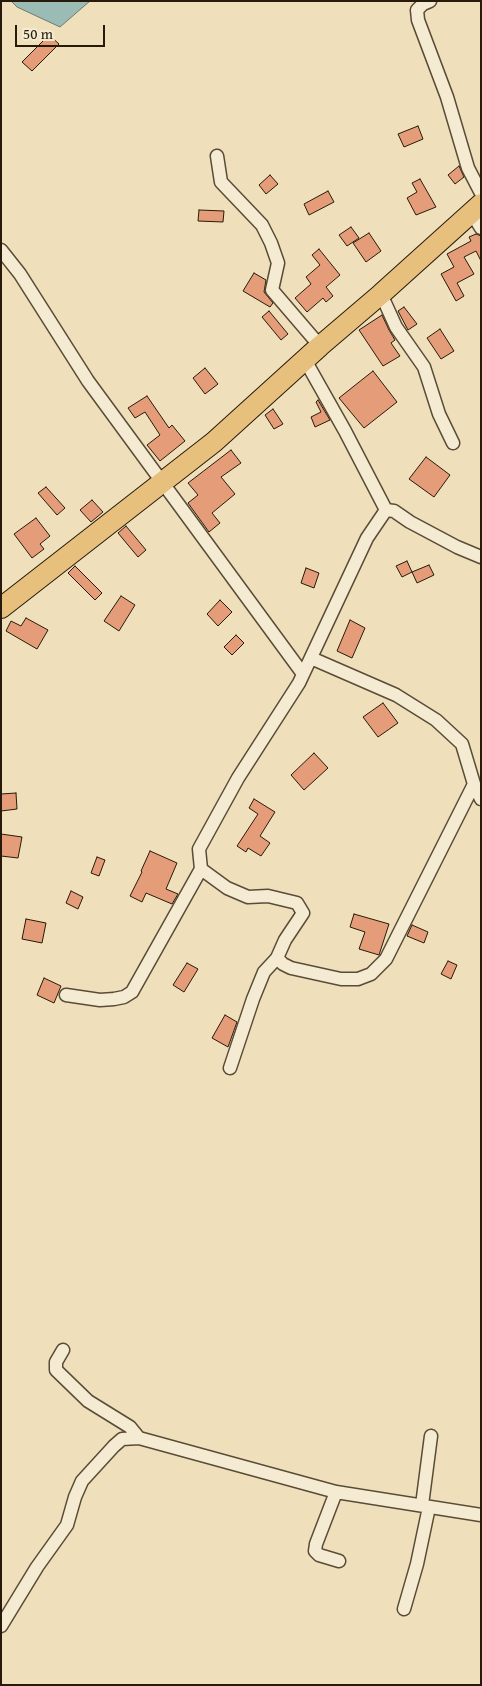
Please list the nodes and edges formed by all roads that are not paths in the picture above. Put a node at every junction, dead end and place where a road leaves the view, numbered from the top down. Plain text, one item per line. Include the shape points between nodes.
1 (430, 1) edge
2 (216, 156) dead end
3 (481, 193) edge
4 (477, 215) edge
5 (1, 250) edge
6 (381, 294) junction
7 (320, 346) junction
8 (305, 360) junction
9 (453, 443) dead end
10 (162, 483) junction
11 (386, 510) junction
12 (481, 557) edge
13 (1, 608) edge
14 (311, 658) junction
15 (303, 674) junction
16 (474, 784) junction
17 (481, 799) edge
18 (201, 869) junction
19 (277, 958) junction
20 (66, 995) dead end
21 (230, 1068) dead end
22 (63, 1350) dead end
23 (431, 1436) dead end
24 (139, 1438) junction
25 (336, 1492) junction
26 (425, 1506) junction
27 (481, 1515) edge
28 (339, 1560) dead end
29 (404, 1609) dead end
30 (1, 1626) edge

1 - 3 street via 417,10 418,20 447,97 468,168
2 - 7 street via 221,182 262,225 271,243 278,263 272,290
4 - 6 main road
5 - 10 street via 20,274 88,381
6 - 7 main road
6 - 9 street via 396,326 424,367 439,414
7 - 8 main road
8 - 10 main road via 214,442
8 - 11 street
10 - 13 main road
10 - 15 street
11 - 12 street via 394,511 441,539
11 - 14 street via 367,538
14 - 15 street
14 - 16 street via 396,695 436,720 462,744
15 - 18 street via 238,778 199,849
16 - 17 street
16 - 19 street via 386,959 371,974 358,979 341,979 291,968
18 - 19 street via 227,888 248,897 268,896 297,903 303,913
18 - 20 street via 132,992 114,1000
19 - 21 street via 264,972
22 - 24 street via 56,1362 56,1370 88,1401 130,1427
23 - 26 street
24 - 25 street
24 - 30 street via 122,1439 82,1481 67,1525
25 - 26 street
25 - 28 street via 316,1551
26 - 27 street
26 - 29 street via 417,1564

